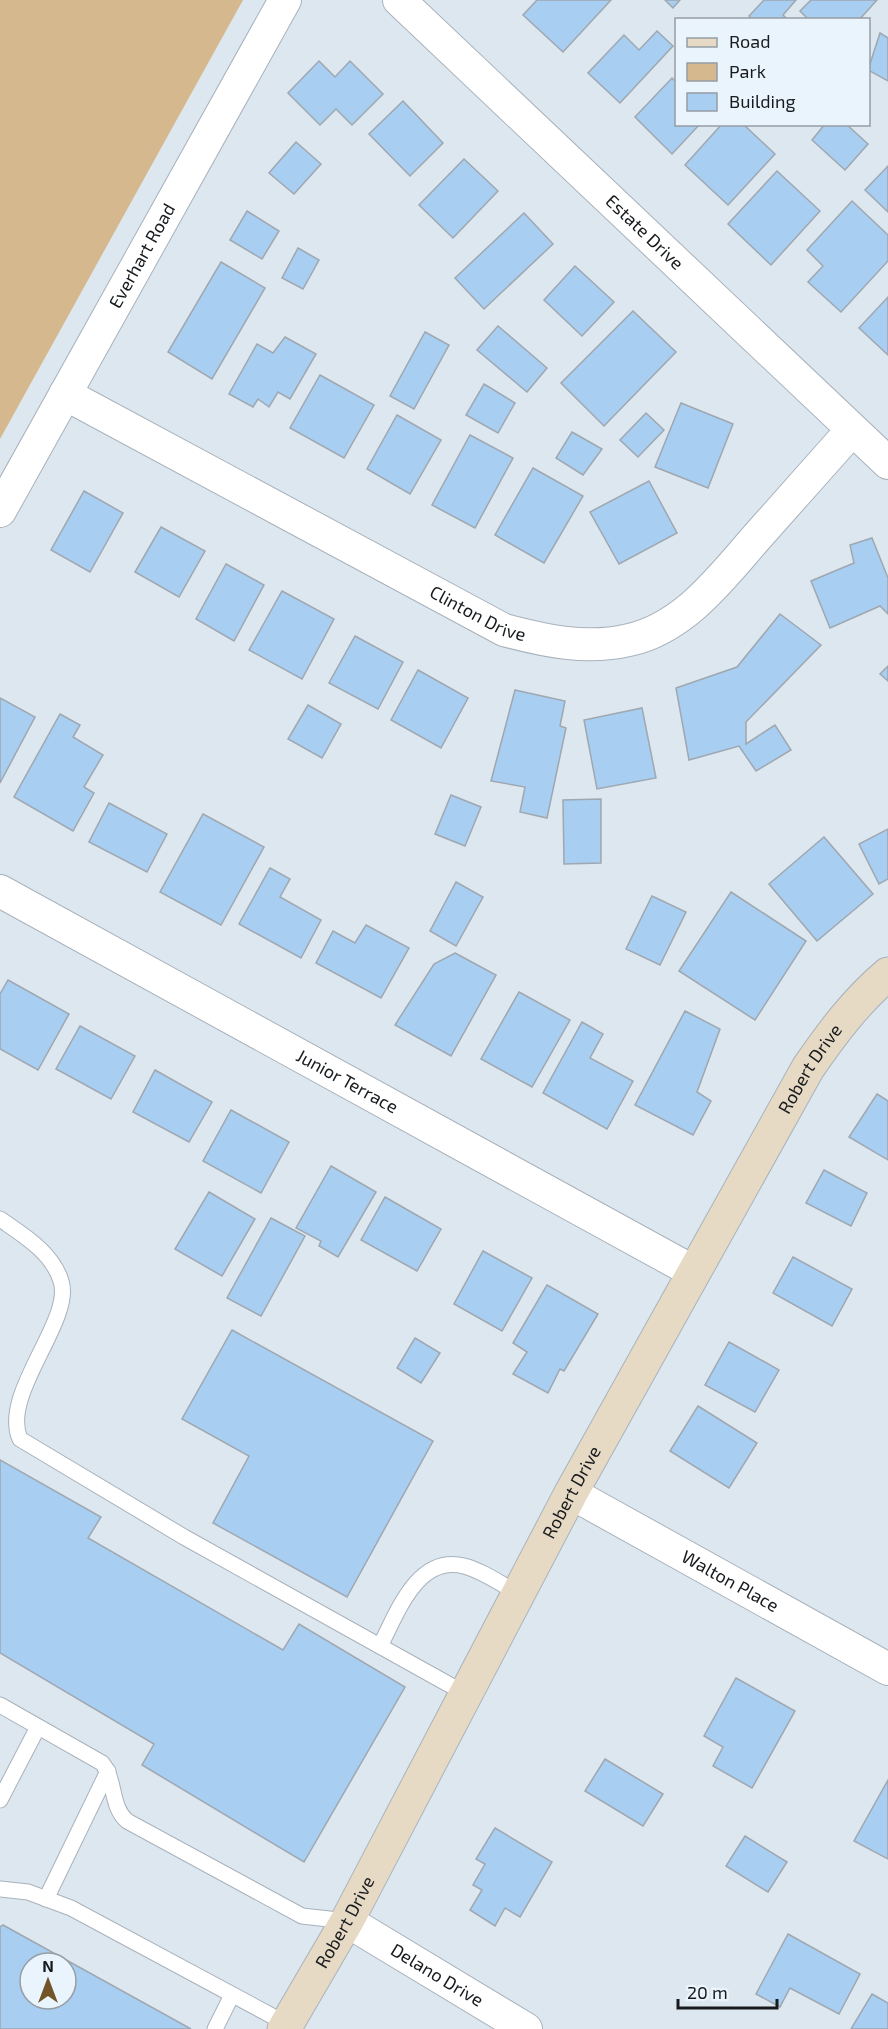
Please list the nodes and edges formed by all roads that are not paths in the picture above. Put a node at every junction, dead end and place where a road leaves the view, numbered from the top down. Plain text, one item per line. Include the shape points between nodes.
1 (285, 0) edge
2 (399, 0) edge
3 (64, 394) junction
4 (852, 430) junction
5 (888, 463) edge
6 (0, 511) edge
7 (0, 891) edge
8 (888, 974) edge
9 (0, 1219) edge
10 (694, 1272) junction
11 (571, 1493) junction
12 (519, 1594) junction
13 (380, 1646) junction
14 (888, 1669) edge
15 (466, 1694) junction
16 (0, 1705) edge
17 (38, 1727) junction
18 (108, 1771) junction
19 (0, 1800) edge
20 (0, 1889) edge
21 (46, 1899) junction
22 (348, 1921) junction
23 (232, 1995) junction
24 (286, 2027) edge
25 (215, 2029) edge
26 (526, 2029) edge

1 - 3 street, Everhart Road
2 - 4 street, Estate Drive
3 - 4 street, Clinton Drive via 504,630 547,641 593,645 631,640 669,624 700,600
3 - 6 street, Everhart Road
4 - 5 street, Estate Drive
7 - 10 street, Junior Terrace
8 - 10 street, Robert Drive via 841,1022 808,1068
9 - 13 lane via 30,1239 50,1260 62,1282 59,1305 14,1398 11,1423 20,1439 184,1537
10 - 11 street, Robert Drive
11 - 12 street, Robert Drive
11 - 14 street, Walton Place
12 - 13 lane via 464,1566 448,1564 426,1572 414,1583
12 - 15 street, Robert Drive
13 - 15 lane
15 - 22 street, Robert Drive
16 - 17 lane
17 - 18 lane via 102,1763
17 - 19 lane
18 - 21 lane
18 - 22 lane via 119,1815 127,1821 302,1916
20 - 21 lane via 28,1892
21 - 23 lane via 71,1908
22 - 24 street, Robert Drive
22 - 26 street, Delano Drive
23 - 24 lane
23 - 25 lane

